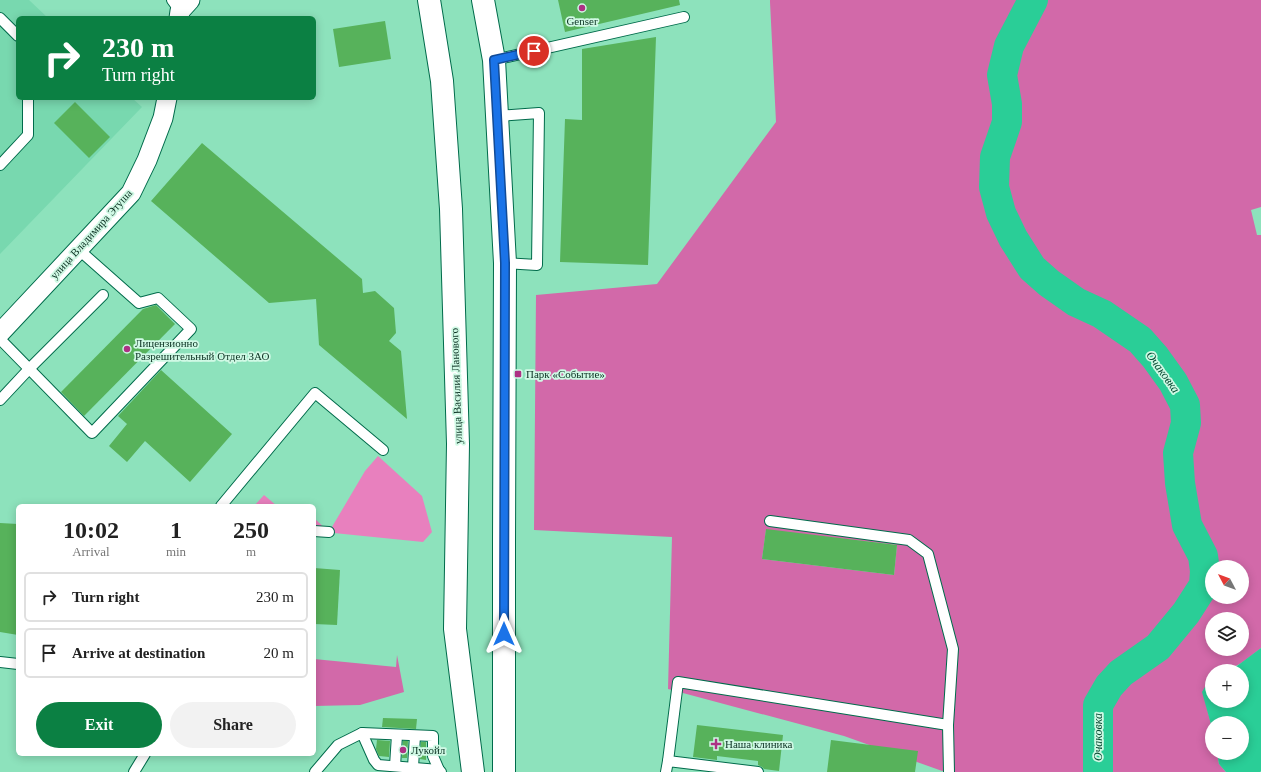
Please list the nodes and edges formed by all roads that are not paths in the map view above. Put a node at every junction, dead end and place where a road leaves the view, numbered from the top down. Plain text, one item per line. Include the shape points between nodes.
1 (428, 0) edge
2 (483, 0) edge
3 (684, 17) dead end
4 (0, 18) edge
5 (16, 34) edge
6 (494, 60) junction
7 (28, 100) edge
8 (166, 100) edge
9 (498, 116) junction
10 (0, 165) edge
11 (78, 249) junction
12 (505, 263) junction
13 (103, 295) dead end
14 (0, 333) edge
15 (0, 339) edge
16 (29, 369) junction
17 (0, 400) edge
18 (383, 450) dead end
19 (223, 504) edge
20 (770, 521) dead end
21 (316, 531) edge
22 (329, 532) dead end
23 (0, 662) edge
24 (16, 664) edge
25 (948, 726) junction
26 (362, 733) junction
27 (397, 735) junction
28 (415, 736) junction
29 (144, 756) edge
30 (668, 761) junction
31 (395, 766) junction
32 (413, 767) junction
33 (440, 771) edge
34 (134, 772) edge
35 (315, 772) edge
36 (473, 772) edge
37 (504, 772) edge
38 (666, 772) edge
39 (758, 772) edge
40 (949, 772) edge

1 - 36 street, улица Василия Ланового via 442,81 451,209 458,444 456,629
2 - 6 street
3 - 6 lane
4 - 5 lane
6 - 9 street
7 - 10 lane via 28,135
8 - 11 street, улица Владимира Этуша via 147,160 131,193
9 - 12 street
9 - 12 lane via 539,113 537,265
11 - 14 street, улица Владимира Этуша
11 - 16 lane via 139,303 158,298 191,329 92,433
12 - 37 street
13 - 16 lane
15 - 16 lane
16 - 17 lane
18 - 19 lane via 315,393
20 - 25 lane via 909,540 928,554 953,649
21 - 22 lane
23 - 24 lane
25 - 30 lane via 678,682
25 - 40 lane
26 - 27 lane
26 - 31 lane via 378,765
26 - 35 lane via 338,745
27 - 28 lane
27 - 31 lane
28 - 32 lane
28 - 33 lane via 433,736 433,756
29 - 34 lane
30 - 38 lane
30 - 39 lane
31 - 32 lane
32 - 33 lane

